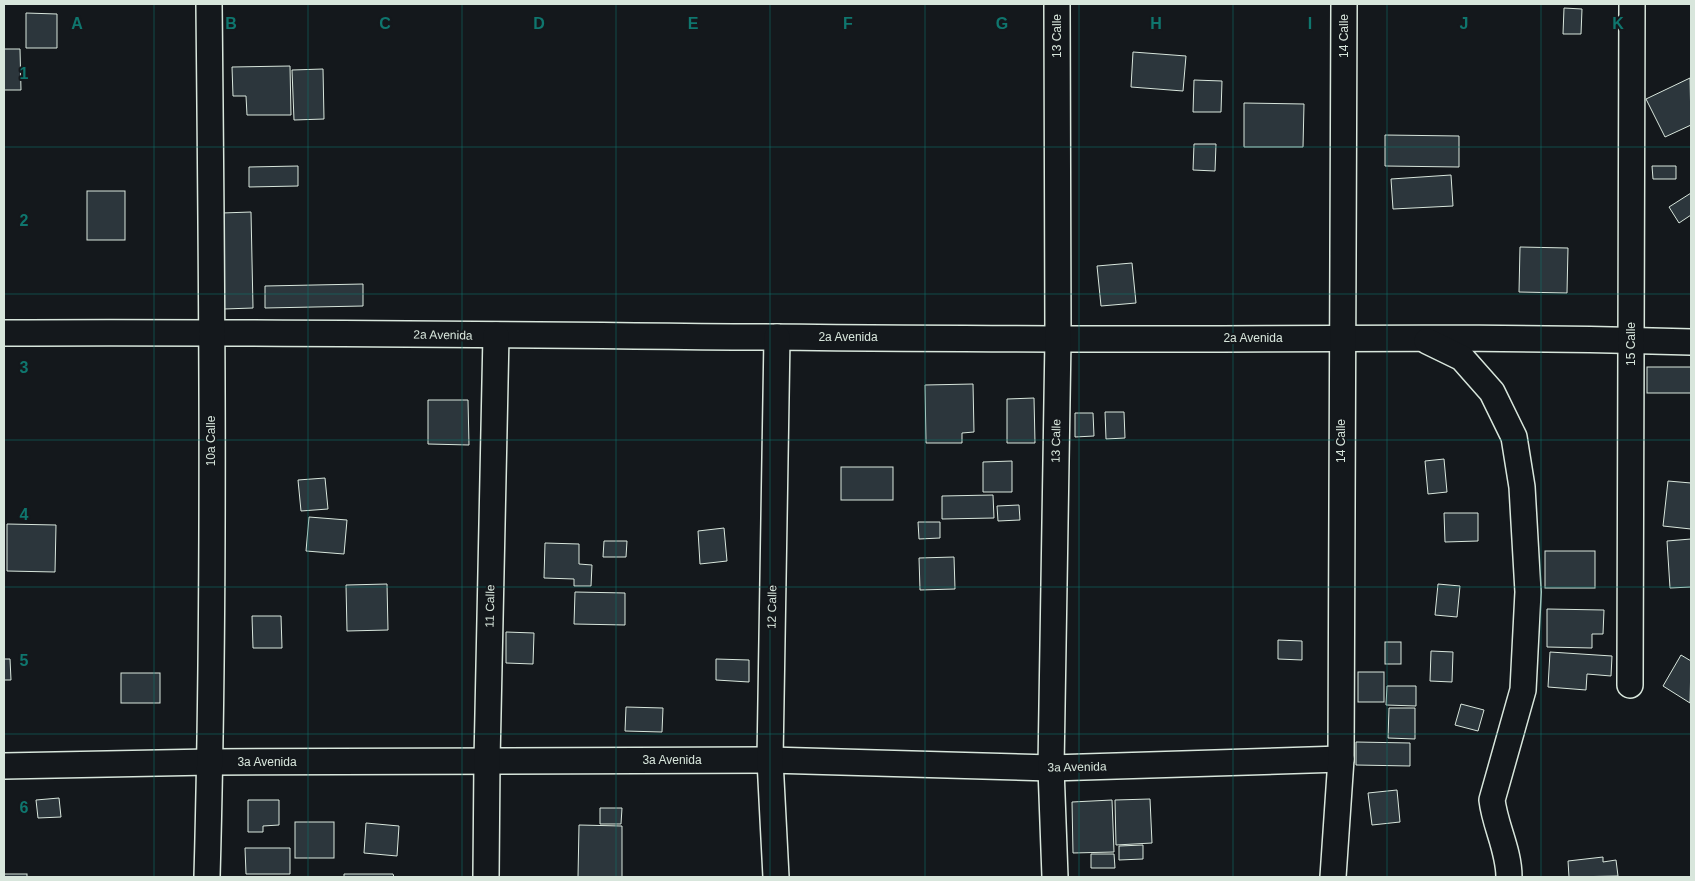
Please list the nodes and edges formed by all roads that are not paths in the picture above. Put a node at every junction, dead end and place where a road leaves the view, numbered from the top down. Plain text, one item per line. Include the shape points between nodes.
1 (209, 4) edge
2 (1057, 4) edge
3 (1344, 4) edge
4 (1632, 4) edge
5 (212, 332) junction
6 (4, 333) edge
7 (496, 335) junction
8 (777, 337) junction
9 (1341, 338) junction
10 (1422, 338) junction
11 (1058, 339) junction
12 (1631, 340) junction
13 (1691, 342) edge
14 (1630, 685) dead end
15 (1340, 759) junction
16 (770, 760) junction
17 (487, 761) junction
18 (210, 762) junction
19 (4, 766) edge
20 (1051, 768) junction
21 (207, 877) edge
22 (486, 877) edge
23 (776, 877) edge
24 (1055, 877) edge
25 (1333, 877) edge
26 (1509, 877) edge

1 - 5 street, 10a Calle
2 - 11 street, 13 Calle
3 - 9 street, 14 Calle
4 - 12 street, 15 Calle
5 - 6 street, 2a Avenida
5 - 7 street, 2a Avenida
5 - 18 street, 10a Calle
7 - 8 street, 2a Avenida
7 - 17 street, 11 Calle
8 - 11 street, 2a Avenida
8 - 16 street, 12 Calle
9 - 10 street, 2a Avenida
9 - 11 street, 2a Avenida
9 - 15 street, 14 Calle
10 - 12 street, 2a Avenida
10 - 26 street via 1462,358 1486,385 1516,446 1522,487 1528,592 1523,690 1492,800 1494,818 1506,851
11 - 20 street, 13 Calle
12 - 13 street, 2a Avenida
12 - 14 street, 15 Calle
15 - 20 street, 3a Avenida
15 - 25 street, 14 Calle
16 - 17 street, 3a Avenida
16 - 20 street, 3a Avenida
16 - 23 street, 12 Calle
17 - 18 street, 3a Avenida
17 - 22 street, 11 Calle
18 - 19 street, 3a Avenida
18 - 21 street, 10a Calle
20 - 24 street, 13 Calle

